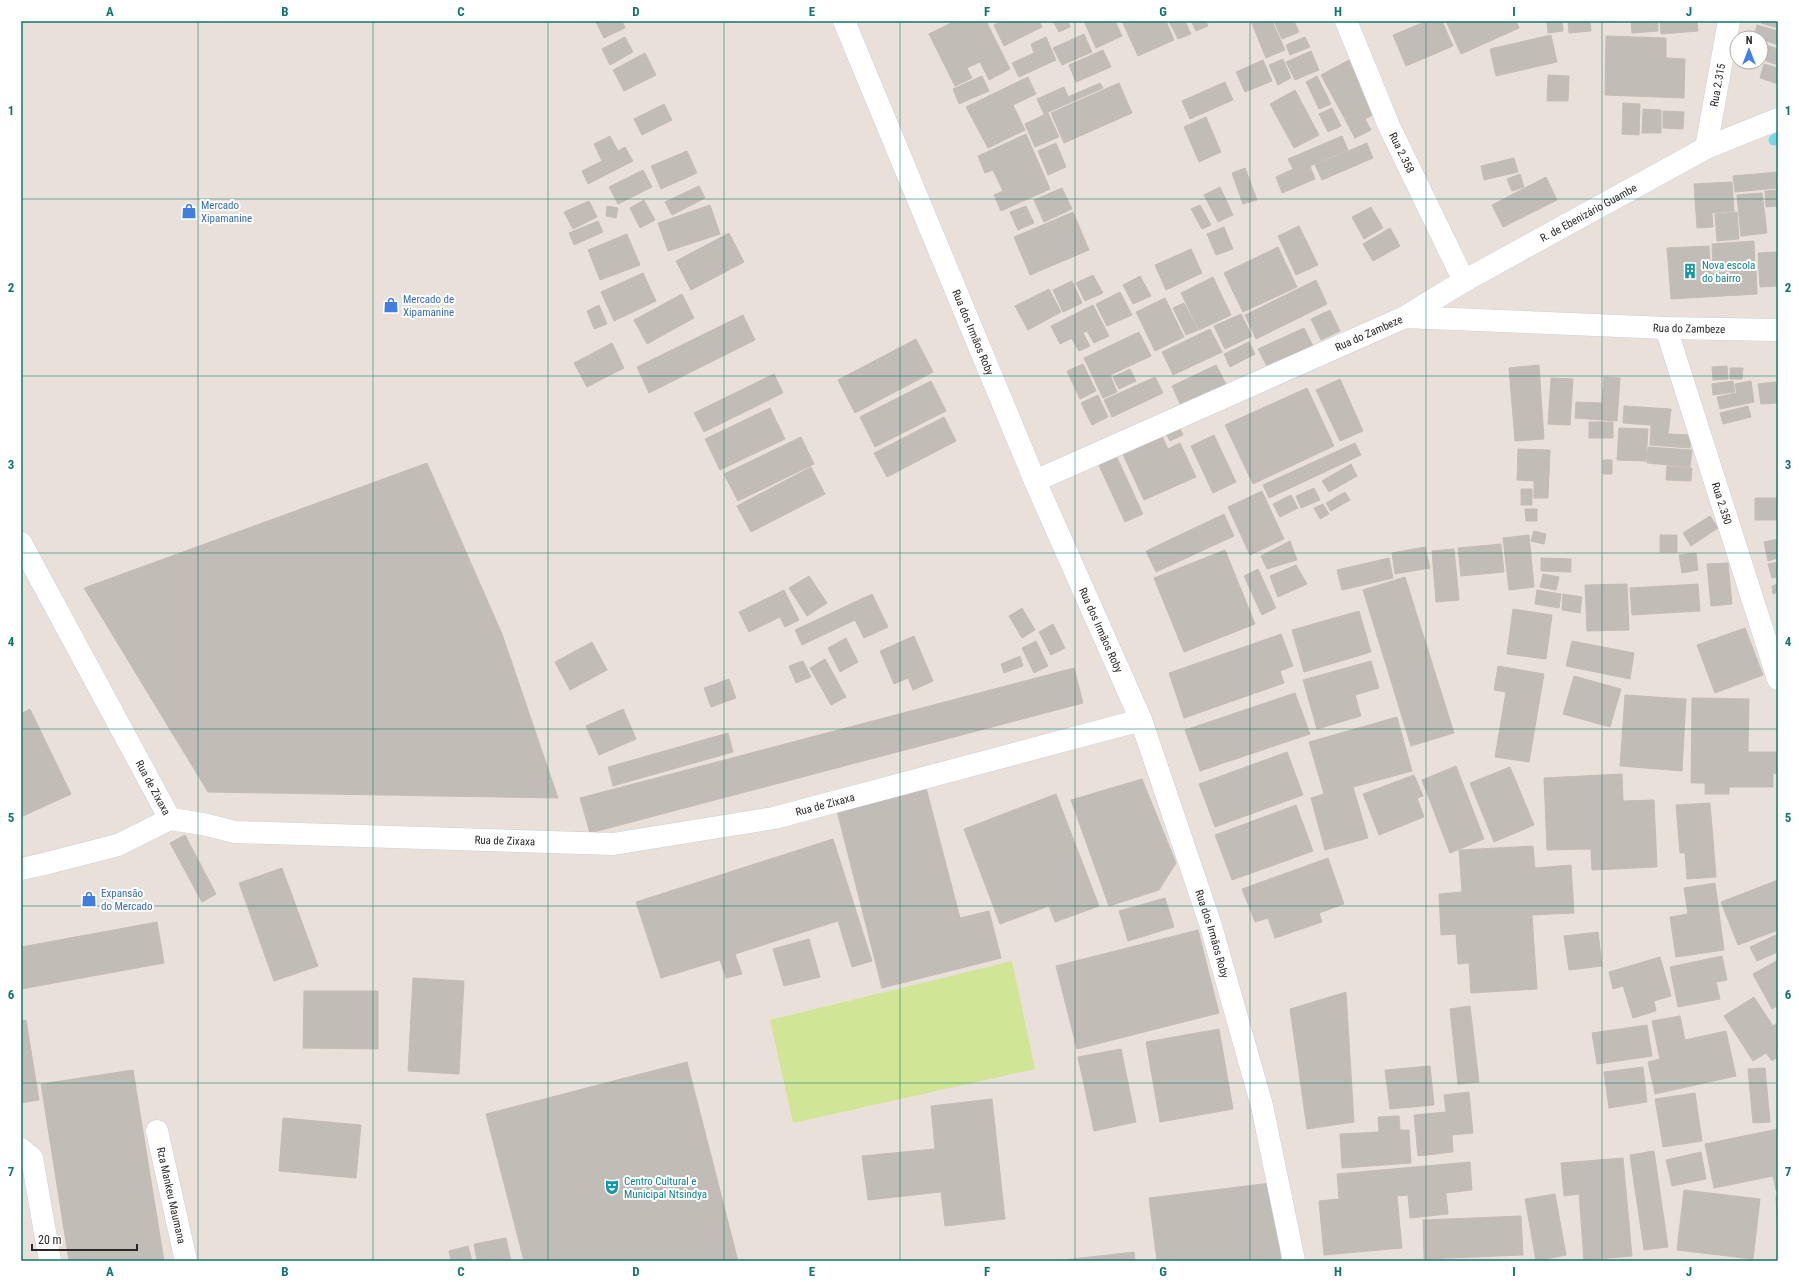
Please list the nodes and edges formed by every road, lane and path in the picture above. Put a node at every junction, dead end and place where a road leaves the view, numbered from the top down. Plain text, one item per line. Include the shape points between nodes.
1 (844, 21) edge
2 (1346, 21) edge
3 (1729, 21) edge
4 (1778, 119) edge
5 (1706, 148) junction
6 (1464, 281) junction
7 (1405, 317) junction
8 (1666, 328) junction
9 (1778, 330) edge
10 (1035, 481) junction
11 (21, 543) edge
12 (1778, 679) edge
13 (1141, 720) junction
14 (170, 819) junction
15 (21, 869) edge
16 (157, 1131) dead end
17 (21, 1149) edge
18 (50, 1261) edge
19 (186, 1261) edge
20 (1294, 1261) edge

1 - 10 street, Rua dos Irmãos Roby
2 - 6 street, Rua 2.358 via 1389,126
3 - 5 street, Rua 2.315
4 - 5 street, R. de Ebenizário Guambe
5 - 6 street, R. de Ebenizário Guambe
6 - 7 street, R. de Ebenizário Guambe
7 - 8 street, Rua do Zambeze
7 - 10 street, Rua do Zambeze
8 - 9 street, Rua do Zambeze
8 - 12 street, Rua 2.350
10 - 13 street, Rua dos Irmãos Roby
11 - 14 street, Rua de Zixaxa
13 - 14 street, Rua de Zixaxa via 774,818 613,844 234,832
13 - 20 street, Rua dos Irmãos Roby via 1216,941 1262,1106
14 - 15 street via 118,845
16 - 19 street, Rza Mankeu Maumana
17 - 18 street via 32,1158

